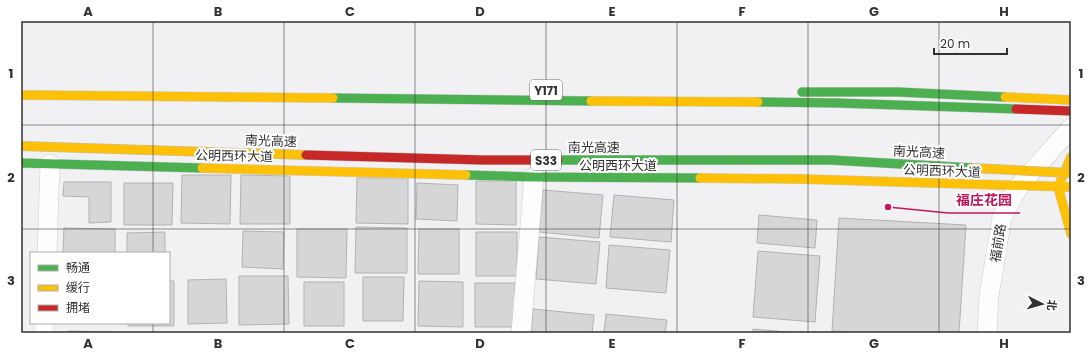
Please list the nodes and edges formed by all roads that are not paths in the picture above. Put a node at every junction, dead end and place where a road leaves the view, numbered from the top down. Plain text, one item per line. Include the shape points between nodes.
1 (21, 86) edge
2 (93, 87) dead end
3 (794, 92) dead end
4 (21, 95) edge
5 (1071, 100) edge
6 (1071, 111) edge
7 (1071, 128) edge
8 (21, 146) edge
9 (1071, 157) edge
10 (21, 163) edge
11 (50, 164) junction
12 (1071, 173) edge
13 (534, 177) junction
14 (1019, 186) junction
15 (1058, 187) junction
16 (1071, 187) edge
17 (1071, 234) edge
18 (47, 252) edge
19 (521, 333) edge
20 (987, 333) edge

1 - 2 main road
3 - 5 main road via 898,92
4 - 6 main road via 837,103
7 - 14 street, 福前路
8 - 12 main road, 南光高速 / S33, bridge via 483,160 831,160
9 - 15 main road
10 - 11 main road, 公明西环大道
11 - 13 main road, 公明西环大道
11 - 18 street
13 - 14 main road, 公明西环大道 via 801,179
13 - 19 street
14 - 15 main road, 公明西环大道
14 - 20 street, 福前路 via 1002,217
15 - 16 main road, 公明西环大道
15 - 17 main road

